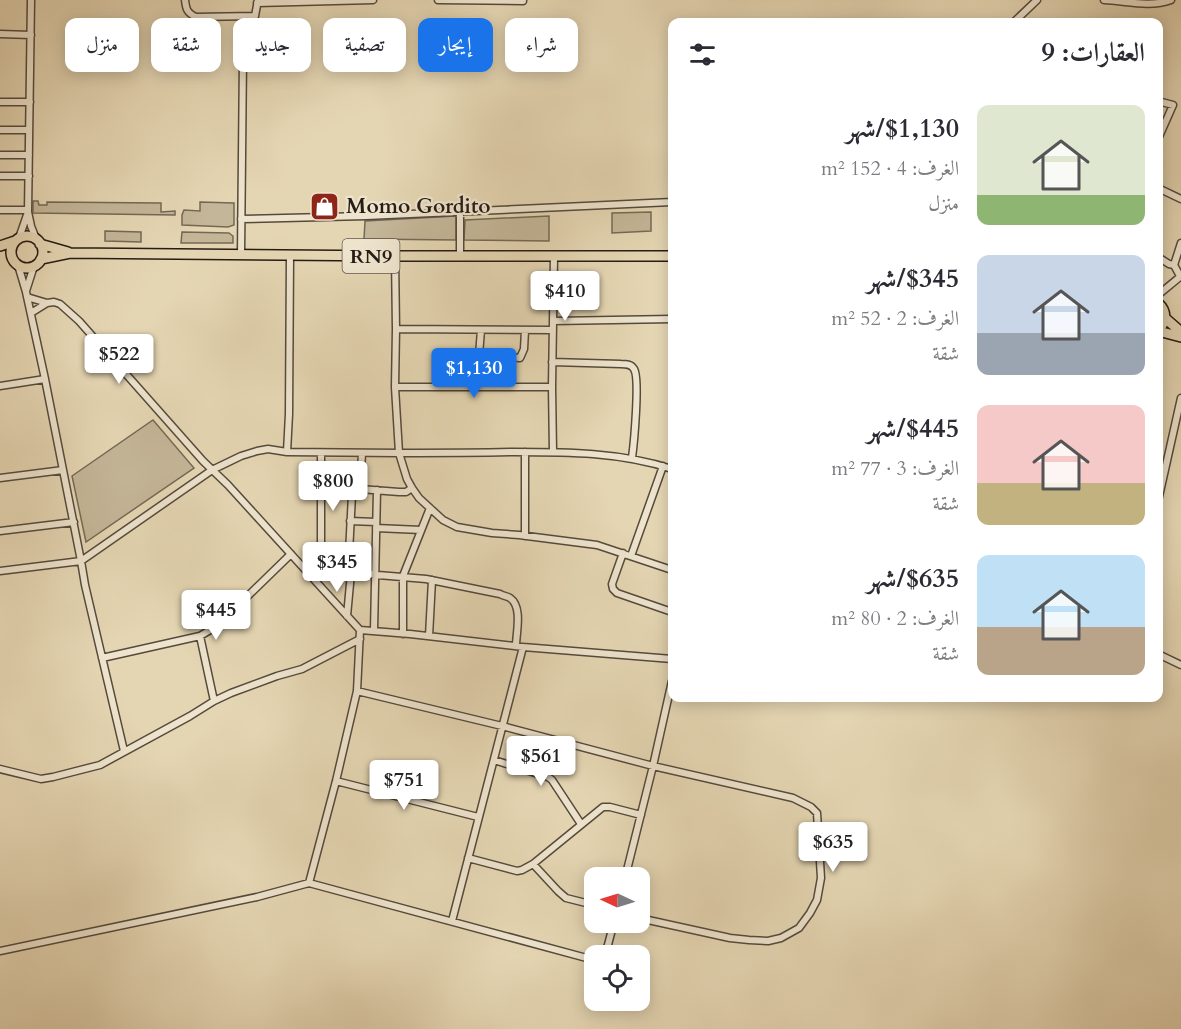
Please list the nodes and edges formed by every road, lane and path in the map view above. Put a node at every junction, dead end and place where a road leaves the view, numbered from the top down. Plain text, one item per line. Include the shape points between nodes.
1 (31, 0) edge
2 (185, 0) edge
3 (373, 0) edge
4 (438, 0) edge
5 (1037, 0) edge
6 (1104, 0) edge
7 (1171, 0) edge
8 (257, 1) edge
9 (523, 1) edge
10 (255, 16) junction
11 (1018, 18) edge
12 (0, 34) edge
13 (31, 35) junction
14 (0, 102) edge
15 (30, 102) junction
16 (1163, 102) edge
17 (1163, 122) edge
18 (0, 130) edge
19 (29, 130) junction
20 (0, 155) edge
21 (29, 155) junction
22 (0, 176) edge
23 (29, 176) junction
24 (1163, 192) edge
25 (1181, 199) edge
26 (668, 202) edge
27 (0, 210) edge
28 (28, 211) junction
29 (460, 211) junction
30 (241, 219) junction
31 (17, 239) junction
32 (38, 242) junction
33 (1181, 243) edge
34 (0, 246) edge
35 (70, 253) junction
36 (241, 254) junction
37 (290, 255) junction
38 (395, 256) junction
39 (460, 256) junction
40 (554, 256) junction
41 (668, 256) edge
42 (0, 257) edge
43 (1163, 260) edge
44 (38, 262) junction
45 (16, 263) junction
46 (1174, 265) junction
47 (1181, 276) edge
48 (1169, 286) junction
49 (1163, 291) edge
50 (27, 294) junction
51 (1163, 298) edge
52 (47, 303) junction
53 (1163, 310) edge
54 (31, 313) junction
55 (1165, 318) junction
56 (668, 319) edge
57 (553, 321) junction
58 (1163, 324) edge
59 (396, 329) junction
60 (481, 330) junction
61 (525, 330) junction
62 (553, 330) junction
63 (1163, 332) edge
64 (1181, 332) edge
65 (1181, 337) edge
66 (479, 355) junction
67 (455, 356) dead end
68 (552, 362) junction
69 (45, 379) junction
70 (0, 386) edge
71 (395, 387) junction
72 (552, 387) junction
73 (1181, 398) edge
74 (287, 452) junction
75 (525, 452) junction
76 (553, 452) junction
77 (321, 453) junction
78 (362, 453) junction
79 (399, 453) junction
80 (632, 458) junction
81 (663, 466) junction
82 (668, 468) edge
83 (63, 470) junction
84 (213, 470) junction
85 (0, 478) edge
86 (1163, 479) edge
87 (360, 489) junction
88 (412, 489) junction
89 (377, 490) junction
90 (321, 493) junction
91 (352, 495) junction
92 (430, 508) junction
93 (350, 521) junction
94 (74, 522) junction
95 (376, 525) junction
96 (422, 530) junction
97 (0, 531) edge
98 (525, 536) junction
99 (623, 553) junction
100 (291, 554) junction
101 (631, 556) junction
102 (81, 561) junction
103 (306, 569) junction
104 (668, 569) edge
105 (0, 571) edge
106 (321, 571) junction
107 (349, 573) junction
108 (375, 574) junction
109 (403, 576) junction
110 (432, 580) junction
111 (668, 611) edge
112 (347, 616) junction
113 (360, 630) junction
114 (374, 631) junction
115 (403, 634) junction
116 (200, 636) junction
117 (429, 636) junction
118 (360, 639) junction
119 (519, 646) junction
120 (1163, 656) edge
121 (102, 658) junction
122 (668, 659) edge
123 (1181, 665) edge
124 (357, 691) junction
125 (668, 699) edge
126 (214, 701) junction
127 (502, 726) junction
128 (124, 751) junction
129 (494, 760) junction
130 (653, 766) junction
131 (0, 769) edge
132 (336, 781) junction
133 (641, 815) junction
134 (478, 818) junction
135 (581, 824) junction
136 (468, 858) junction
137 (533, 864) junction
138 (629, 867) edge
139 (309, 883) junction
140 (584, 902) edge
141 (650, 920) edge
142 (452, 921) junction
143 (0, 951) edge
144 (584, 957) edge

1 - 13 street
2 - 10 street via 189,14 196,17
3 - 8 street
4 - 9 street
5 - 11 street
6 - 7 street via 1145,4
8 - 10 street
10 - 30 street via 243,57
12 - 13 street
13 - 15 street
14 - 15 street
15 - 19 street
16 - 17 street via 1173,105
18 - 19 street
19 - 21 street
20 - 21 street
21 - 23 street
22 - 23 street
23 - 28 street
24 - 25 street
26 - 29 street
27 - 28 street
28 - 31 street
28 - 32 street
29 - 30 street
29 - 39 street
30 - 36 street
31 - 32 main road, RN9 via 28,236
31 - 34 main road, RN9
31 - 45 main road via 11,251
32 - 35 main road, RN9
32 - 44 main road via 42,249
33 - 46 street
35 - 36 main road, RN9
35 - 44 main road, RN9
36 - 37 main road, RN9
37 - 38 main road, RN9
37 - 74 street
38 - 39 main road, RN9
38 - 59 street
39 - 40 main road, RN9
40 - 41 main road, RN9
40 - 57 street
42 - 45 main road, RN9
43 - 46 street
44 - 45 main road, RN9 via 26,268
44 - 50 street
45 - 50 street
46 - 47 street
47 - 48 street
48 - 49 street
48 - 51 street
50 - 52 street
50 - 54 street
52 - 54 street
52 - 84 street via 60,304 79,321
53 - 55 main road
54 - 69 street
55 - 58 main road
55 - 64 main road
56 - 57 street
57 - 62 street
59 - 60 street
59 - 71 street
60 - 61 street
60 - 66 street
61 - 62 street
61 - 66 street via 520,358
62 - 68 street
63 - 65 main road
66 - 67 street
68 - 72 street
68 - 80 street via 633,367 636,380
69 - 70 street
69 - 83 street
71 - 72 street
71 - 79 street
72 - 76 street
73 - 86 street
74 - 77 street
74 - 84 street via 257,451
75 - 76 street
75 - 79 street
75 - 98 street
76 - 80 street
77 - 78 street
77 - 90 street
78 - 79 street
78 - 87 street
79 - 88 street
80 - 81 street
81 - 82 street
81 - 101 street
83 - 85 street
83 - 94 street
84 - 100 street
84 - 102 street
87 - 89 street
87 - 91 street
88 - 89 street
88 - 92 street
89 - 95 street
90 - 91 street
90 - 106 street
91 - 93 street
92 - 96 street
92 - 98 street via 457,527
93 - 95 street
93 - 107 street
94 - 97 street
94 - 102 street
95 - 96 street
95 - 108 street
96 - 109 street
98 - 99 street via 586,543
99 - 101 street
99 - 111 street via 613,589
100 - 103 street
100 - 116 street via 217,626
101 - 104 street
102 - 105 street
102 - 121 street
103 - 106 street
103 - 112 street
106 - 107 street
107 - 108 street
107 - 112 street
108 - 109 street
108 - 114 street
109 - 110 street
109 - 115 street
110 - 117 street
110 - 119 street via 510,598 518,610
112 - 113 street
113 - 114 street
113 - 118 street
114 - 115 street
115 - 117 street
116 - 121 street
116 - 126 street
117 - 119 street
118 - 124 street
118 - 126 street via 302,669
119 - 122 street
119 - 127 street
120 - 123 street
121 - 128 street
124 - 127 street
124 - 132 street
125 - 130 street
126 - 128 street
127 - 129 street
127 - 130 street
128 - 131 street via 106,763 41,779
129 - 134 street
129 - 135 street via 548,777
130 - 133 street
130 - 141 street via 783,795 811,807 818,819 821,878 810,913 799,928 781,938 730,938
132 - 134 street
132 - 139 street
133 - 135 street via 606,806
133 - 138 street
134 - 136 street
135 - 137 street
136 - 137 street via 517,871
136 - 142 street
137 - 140 street via 561,894
139 - 142 street
139 - 143 street
142 - 144 street

